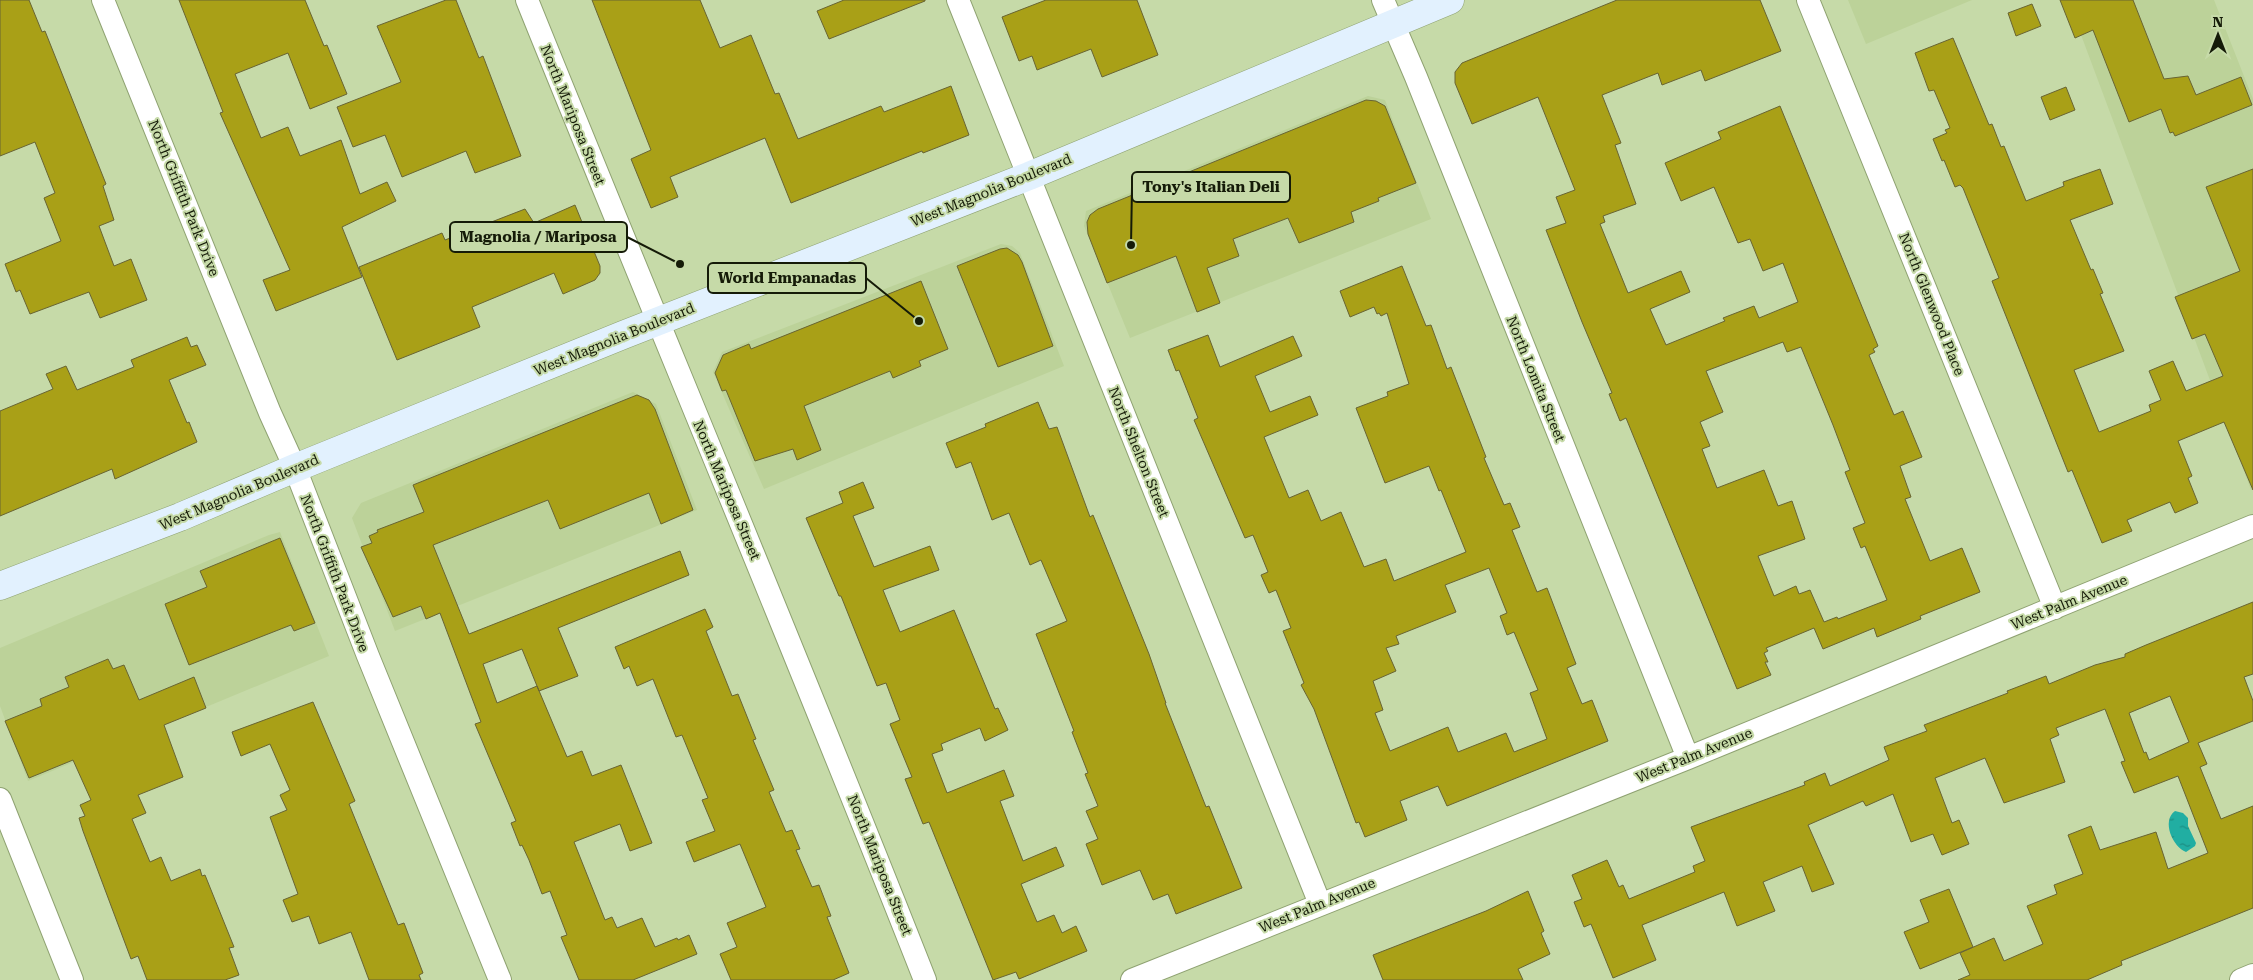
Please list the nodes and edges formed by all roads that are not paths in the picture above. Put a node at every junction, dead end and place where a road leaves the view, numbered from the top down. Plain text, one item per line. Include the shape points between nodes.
1 (103, 0) edge
2 (527, 0) edge
3 (958, 0) edge
4 (1450, 0) edge
5 (1808, 0) edge
6 (1388, 11) edge
7 (1029, 176) junction
8 (657, 322) junction
9 (295, 468) junction
10 (2253, 526) edge
11 (0, 586) edge
12 (2055, 608) junction
13 (1688, 758) junction
14 (0, 799) edge
15 (1320, 904) junction
16 (2253, 975) edge
17 (72, 980) edge
18 (500, 980) edge
19 (925, 980) edge
20 (1132, 980) edge
21 (2241, 980) edge

1 - 9 street, North Griffith Park Drive
2 - 8 street, North Mariposa Street
3 - 7 street, North Shelton Street
4 - 6 main road, West Magnolia Boulevard
5 - 12 street, North Glenwood Place
6 - 7 main road, West Magnolia Boulevard
6 - 13 street, North Lomita Street
7 - 8 main road, West Magnolia Boulevard
7 - 15 street, North Shelton Street
8 - 9 main road, West Magnolia Boulevard
8 - 19 street, North Mariposa Street via 821,715
9 - 11 main road, West Magnolia Boulevard via 180,517
9 - 18 street, North Griffith Park Drive
10 - 12 street, West Palm Avenue
12 - 13 street, West Palm Avenue
13 - 15 street, West Palm Avenue
14 - 17 street
15 - 20 street, West Palm Avenue
16 - 21 street

